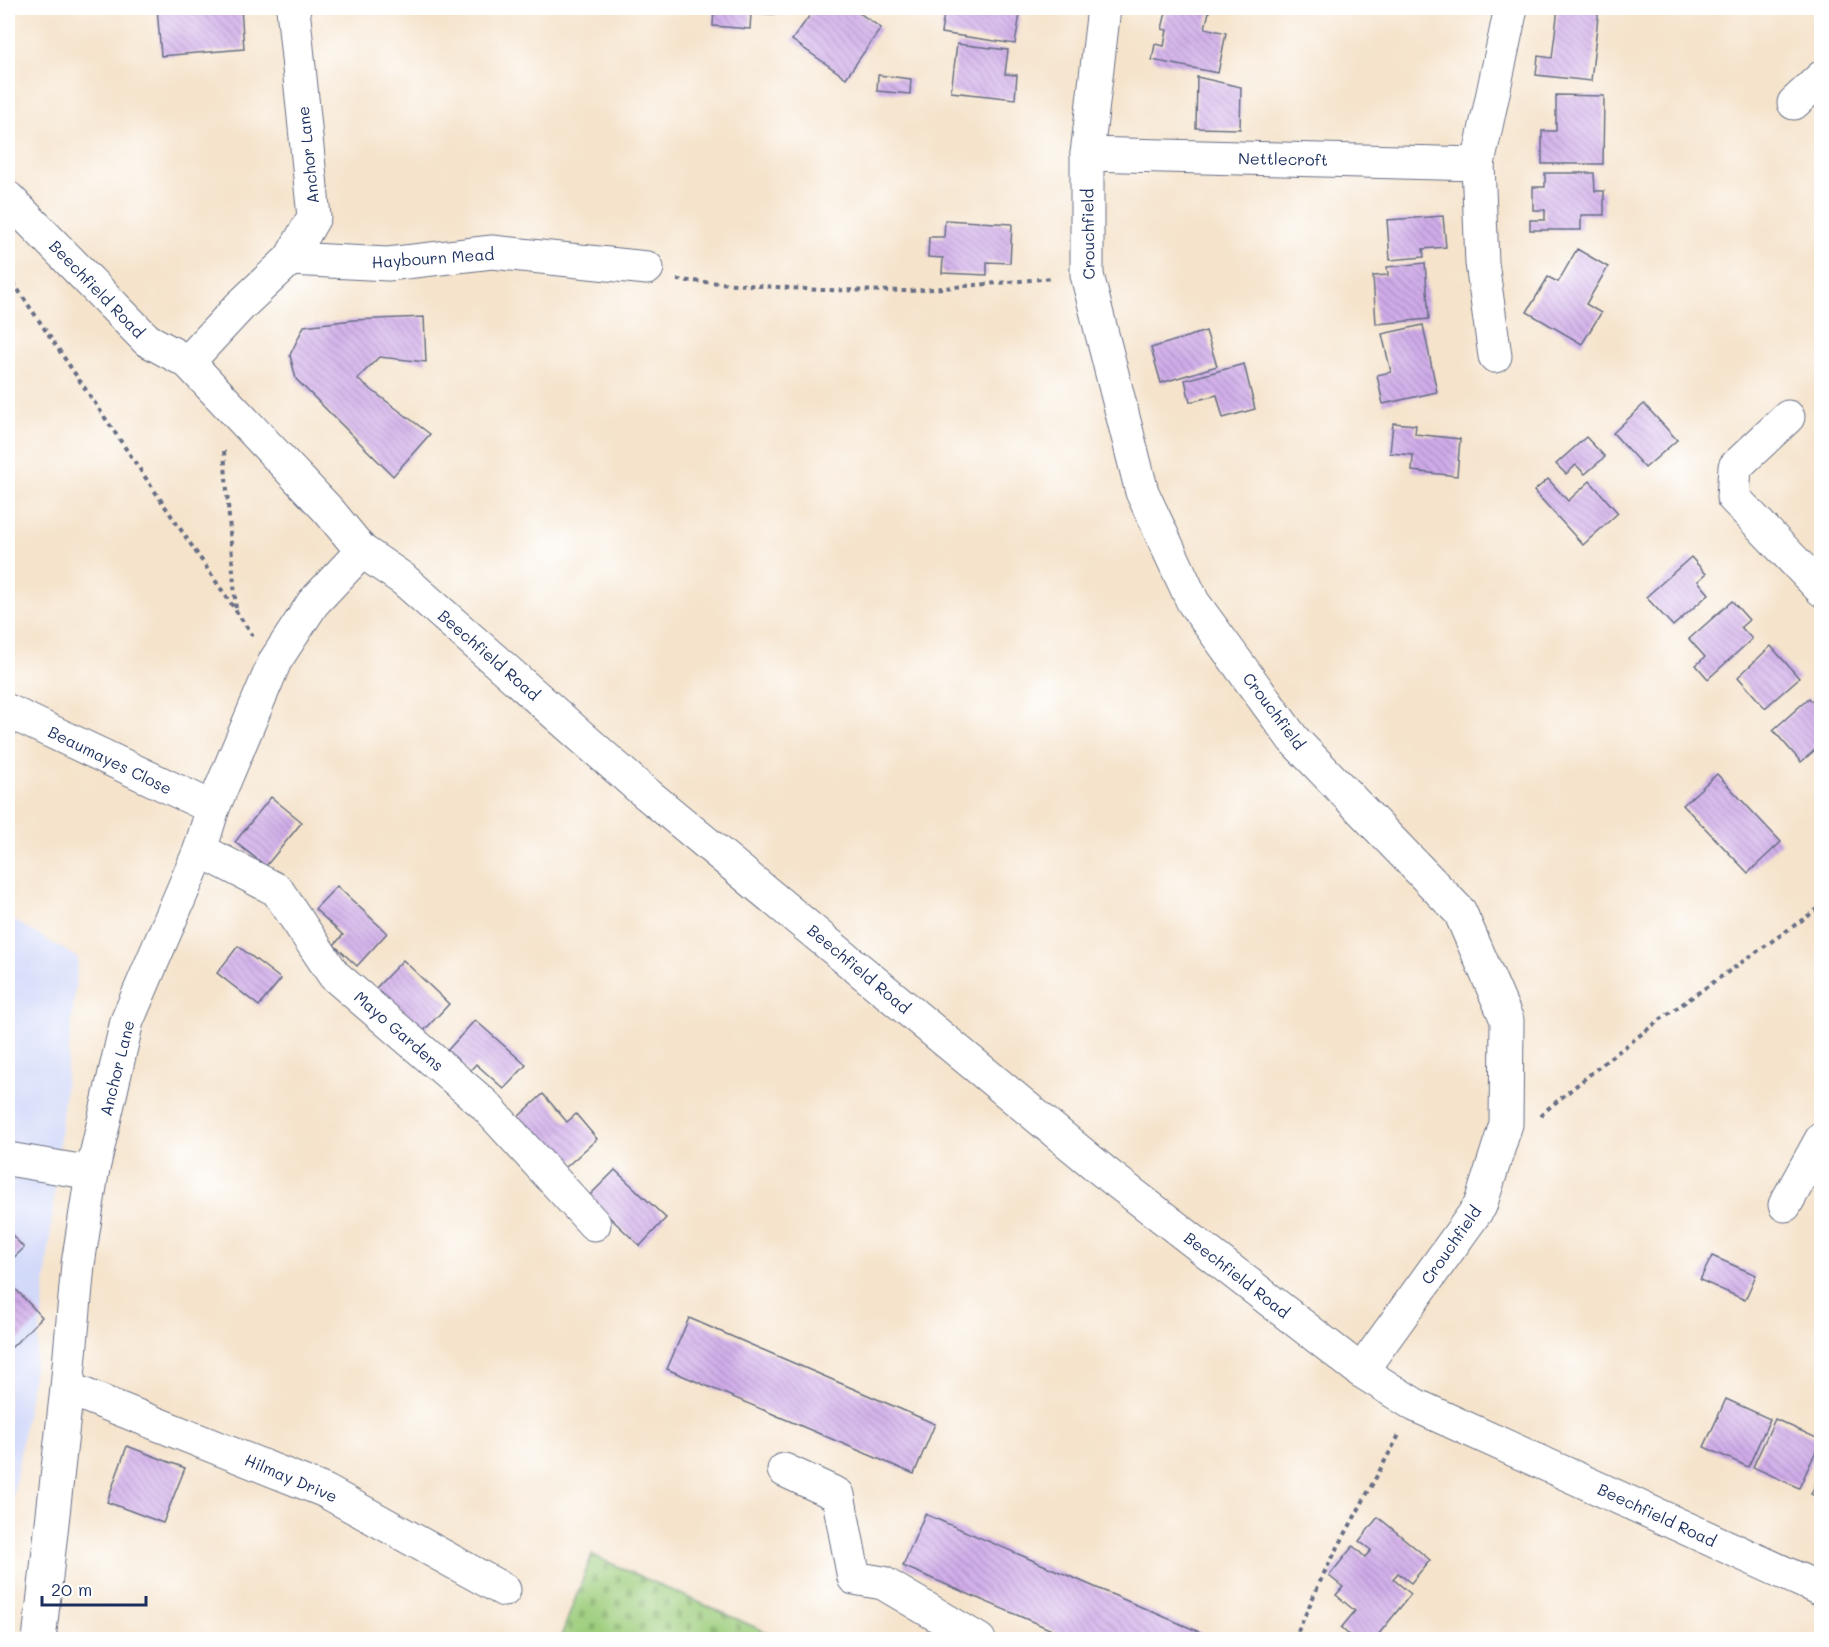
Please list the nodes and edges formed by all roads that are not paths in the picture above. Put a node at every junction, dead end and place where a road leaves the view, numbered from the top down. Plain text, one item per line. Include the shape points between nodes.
1 (293, 8) edge
2 (1104, 8) edge
3 (1511, 8) edge
4 (1821, 77) edge
5 (1794, 103) dead end
6 (1087, 154) junction
7 (1478, 164) junction
8 (8, 198) edge
9 (290, 259) junction
10 (647, 268) road end
11 (1496, 357) dead end
12 (188, 362) junction
13 (1788, 417) dead end
14 (362, 551) junction
15 (1821, 590) edge
16 (8, 711) edge
17 (213, 808) junction
18 (200, 850) junction
19 (1821, 1138) edge
20 (8, 1159) edge
21 (92, 1173) junction
22 (1785, 1205) dead end
23 (594, 1224) dead end
24 (1360, 1371) junction
25 (67, 1388) junction
26 (784, 1470) dead end
27 (504, 1590) dead end
28 (1821, 1590) edge
29 (39, 1640) edge
30 (979, 1640) edge

1 - 9 street, Anchor Lane via 314,217
2 - 6 street, Crouchfield
3 - 7 street
4 - 5 street
6 - 7 street, Nettlecroft
6 - 24 street, Crouchfield via 1087,275 1142,492 1193,602 1293,739 1460,912 1507,1020 1506,1124 1480,1206
7 - 11 street via 1482,263
8 - 12 street, Beechfield Road via 147,340
9 - 10 street, Haybourn Mead via 388,264 492,252
9 - 12 street, Anchor Lane
12 - 14 street, Beechfield Road
13 - 15 street via 1735,467 1733,497
14 - 17 street, Anchor Lane via 313,603 275,661
14 - 24 street, Beechfield Road via 403,579 635,784 1103,1171
16 - 17 street, Beaumayes Close
17 - 18 street, Anchor Lane
18 - 21 street, Anchor Lane via 127,1022
18 - 23 street, Mayo Gardens via 278,890 334,975 484,1104
19 - 22 street
20 - 21 street
21 - 25 street, Anchor Lane via 78,1264
24 - 28 street, Beechfield Road via 1415,1405
25 - 27 street, Hilmay Drive via 326,1491
25 - 29 street, Anchor Lane
26 - 30 street via 838,1495 854,1578 883,1583

